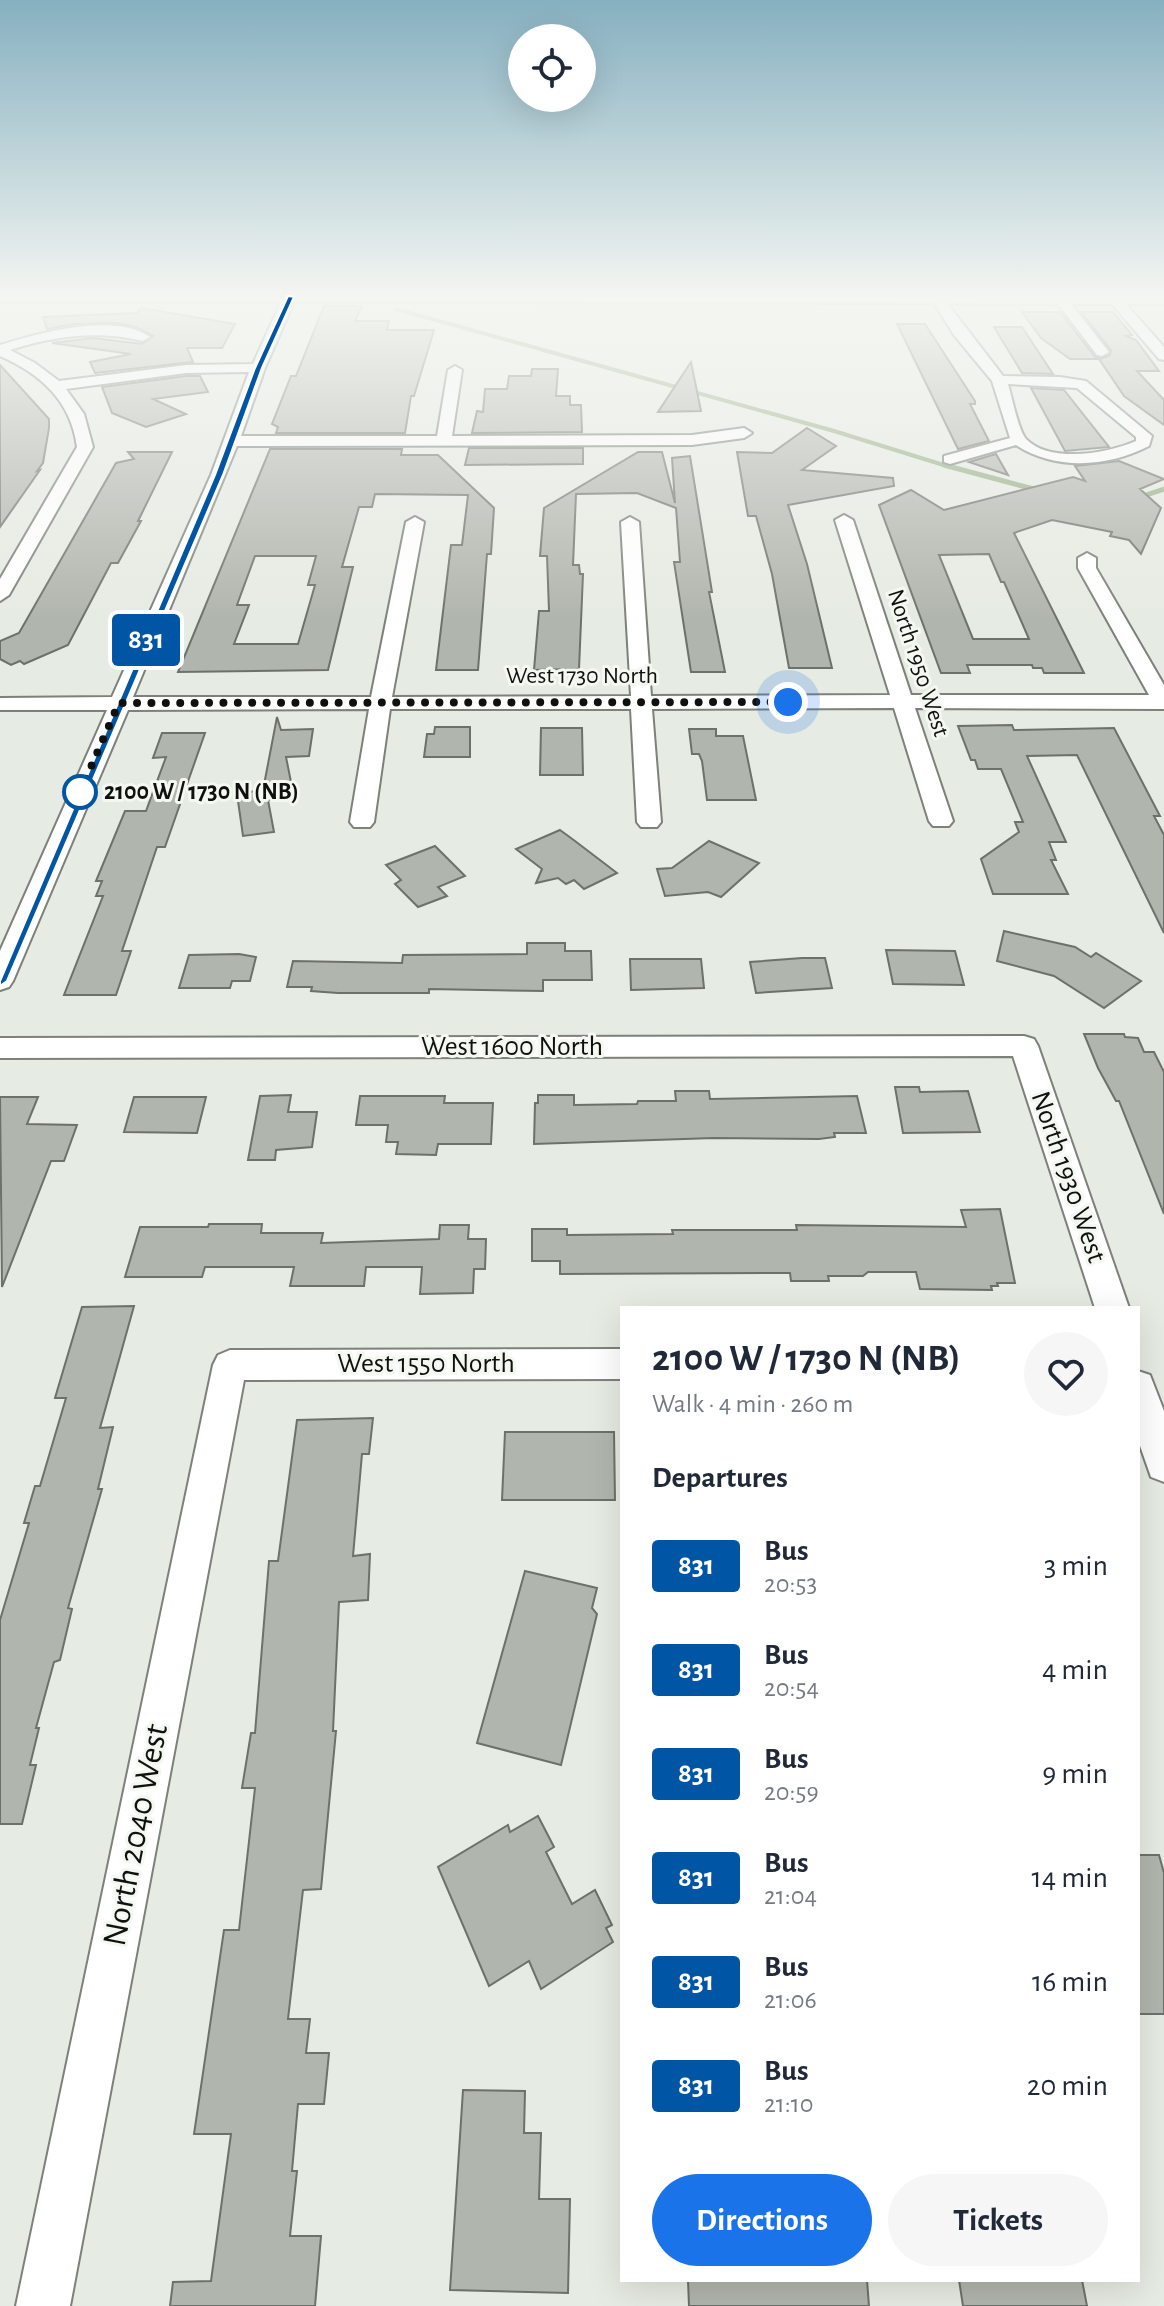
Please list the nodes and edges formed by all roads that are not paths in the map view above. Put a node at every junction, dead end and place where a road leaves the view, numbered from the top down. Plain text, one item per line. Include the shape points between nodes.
1 (69, 405) edge
2 (245, 405) edge
3 (450, 405) edge
4 (1007, 405) edge
5 (1107, 405) edge
6 (744, 433) dead end
7 (444, 440) junction
8 (1018, 440) junction
9 (233, 441) junction
10 (950, 459) dead end
11 (844, 520) dead end
12 (415, 522) dead end
13 (630, 522) dead end
14 (1087, 558) dead end
15 (0, 595) edge
16 (1164, 701) edge
17 (380, 702) junction
18 (642, 702) junction
19 (904, 702) junction
20 (119, 703) junction
21 (0, 704) edge
22 (941, 821) dead end
23 (362, 822) dead end
24 (649, 822) dead end
25 (0, 981) edge
26 (1024, 1046) joint
27 (0, 1048) edge
28 (1111, 1306) edge
29 (620, 1364) edge
30 (230, 1365) joint
31 (1145, 1391) edge
32 (1164, 1465) edge
33 (43, 2306) edge

1 - 15 street via 80,419 85,447
2 - 9 street
3 - 7 street
4 - 8 street
5 - 8 street via 1144,436 1144,443 1093,459 1042,452
6 - 7 street via 692,440
7 - 9 street
8 - 10 street
9 - 20 street
11 - 19 street, North 1950 West
12 - 17 street
13 - 18 street
14 - 16 street via 1087,568
16 - 19 street, West 1730 North
17 - 18 street, West 1730 North
17 - 20 street, West 1730 North
17 - 23 street
18 - 19 street, West 1730 North
18 - 24 street
19 - 22 street, North 1950 West
20 - 21 street, West 1730 North
20 - 25 street
26 - 27 street, West 1600 North
26 - 28 street, North 1930 West
29 - 30 street, West 1550 North
30 - 33 street, North 2040 West
31 - 32 street

